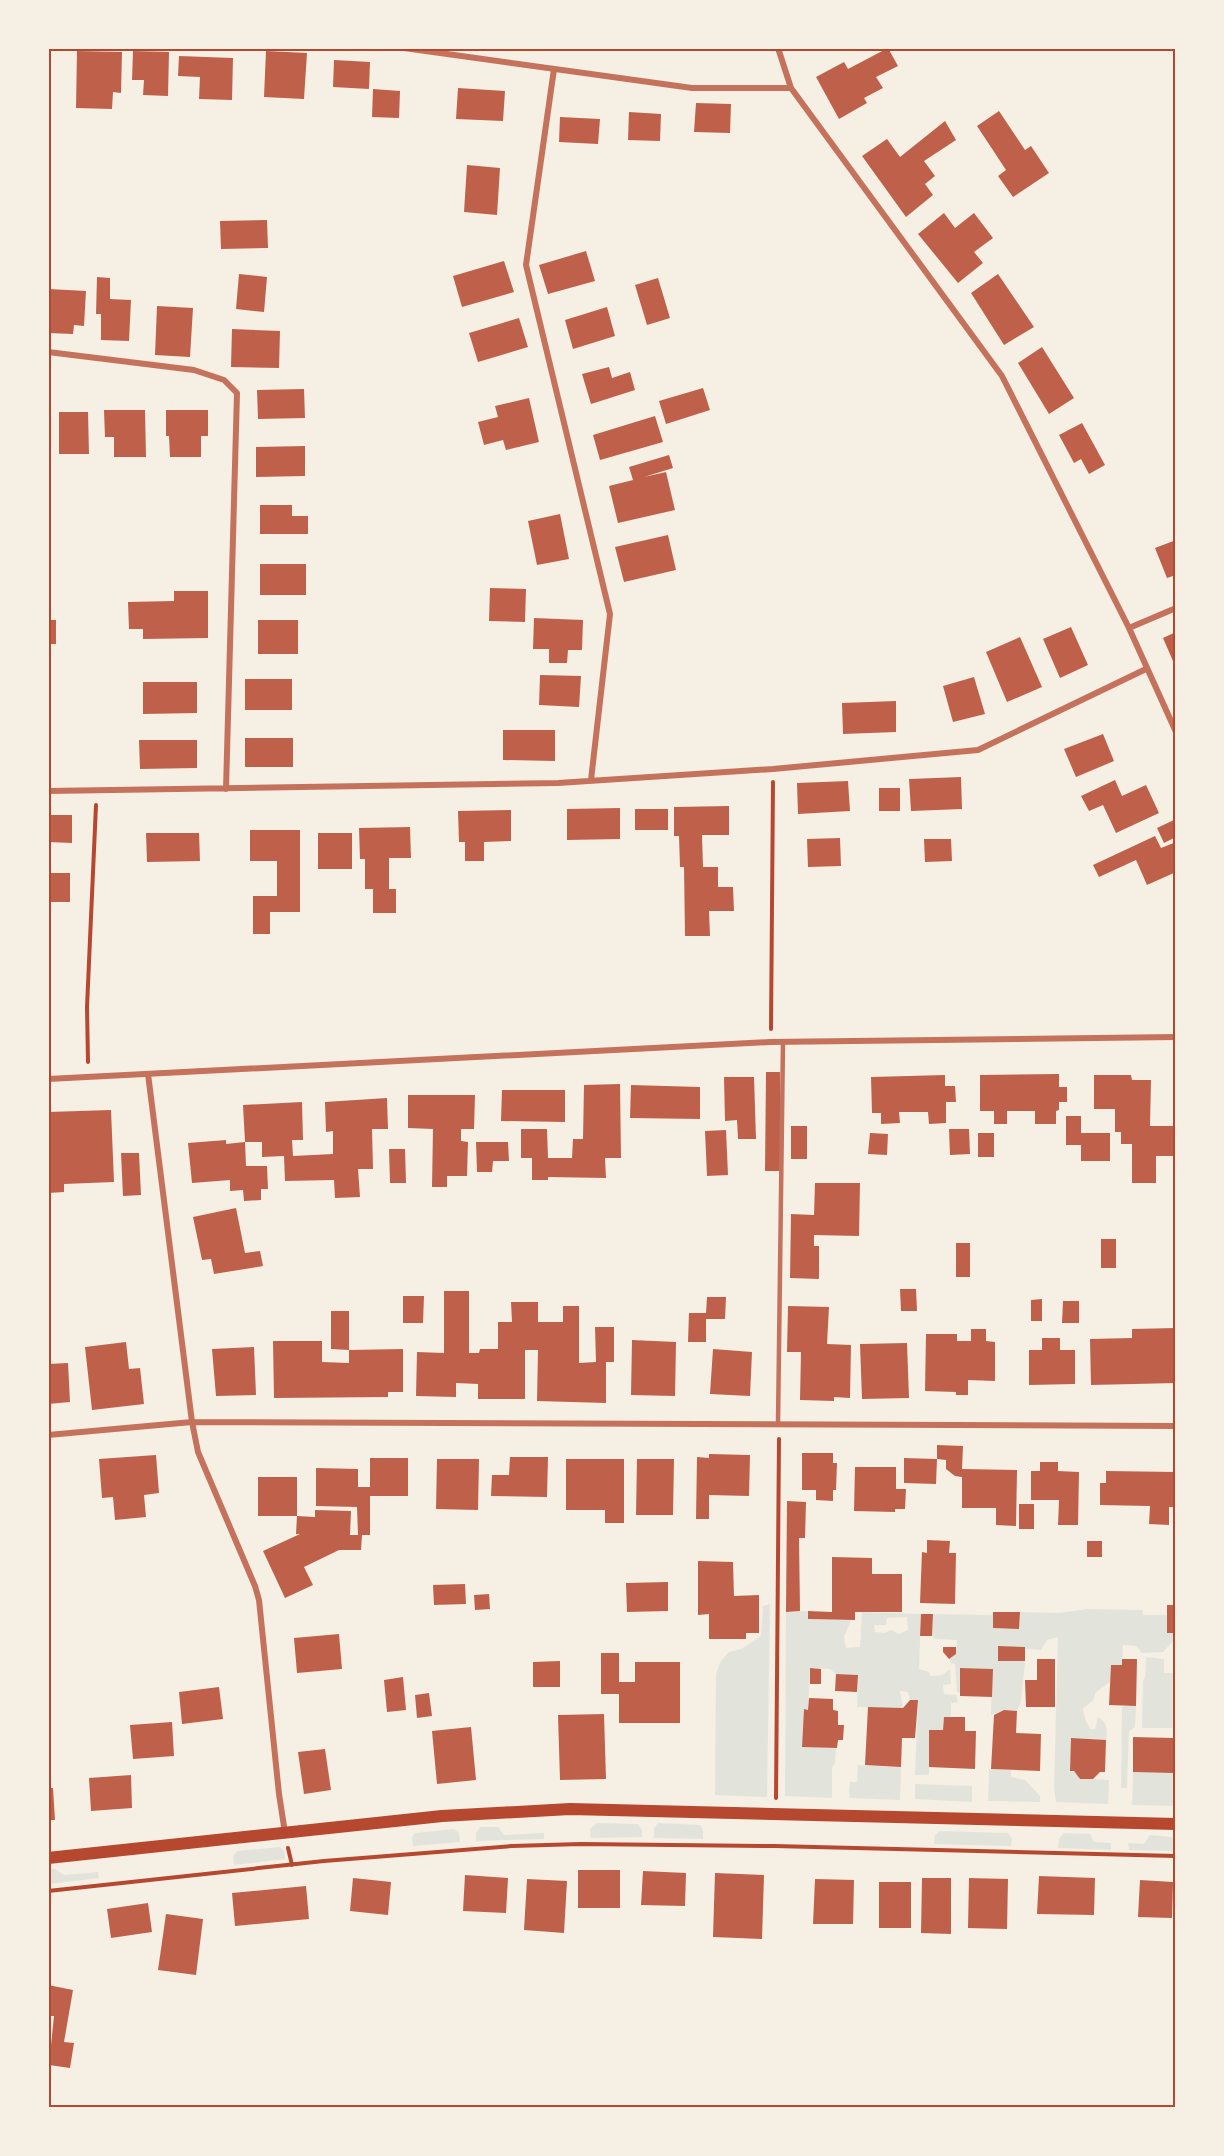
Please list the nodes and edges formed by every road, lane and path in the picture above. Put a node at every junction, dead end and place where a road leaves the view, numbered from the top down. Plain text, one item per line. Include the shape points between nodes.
1 (404, 48) edge
2 (778, 48) edge
3 (554, 69) junction
4 (791, 88) junction
5 (48, 352) edge
6 (1176, 608) edge
7 (1129, 628) junction
8 (1146, 669) junction
9 (1176, 732) edge
10 (773, 769) junction
11 (591, 780) junction
12 (226, 789) junction
13 (48, 791) edge
14 (96, 791) junction
15 (1176, 1037) edge
16 (770, 1042) junction
17 (783, 1042) junction
18 (148, 1074) junction
19 (89, 1077) junction
20 (48, 1080) edge
21 (192, 1422) junction
22 (778, 1424) junction
23 (1176, 1426) edge
24 (779, 1434) dead end
25 (48, 1435) edge
26 (776, 1799) dead end
27 (1176, 1824) edge
28 (285, 1833) junction
29 (1176, 1856) edge
30 (48, 1858) edge
31 (48, 1891) edge

1 - 3 street
2 - 4 street
3 - 4 street via 692,88
3 - 11 street via 526,265 609,614
4 - 7 street via 1002,376
5 - 12 street via 194,370 224,380 237,393
6 - 7 street
7 - 8 street
8 - 9 street
8 - 10 street via 978,750
10 - 11 street
10 - 16 path
11 - 12 street
12 - 14 street
13 - 14 street
14 - 19 path via 87,1006
15 - 17 street
16 - 17 street
16 - 18 street
17 - 22 lane
18 - 19 street
18 - 21 street
19 - 20 street
21 - 22 street
21 - 25 street
21 - 28 street via 198,1452 259,1600
22 - 23 street
24 - 26 path
27 - 28 main road via 570,1809 442,1816
28 - 30 main road
29 - 31 path via 774,1846 512,1846

